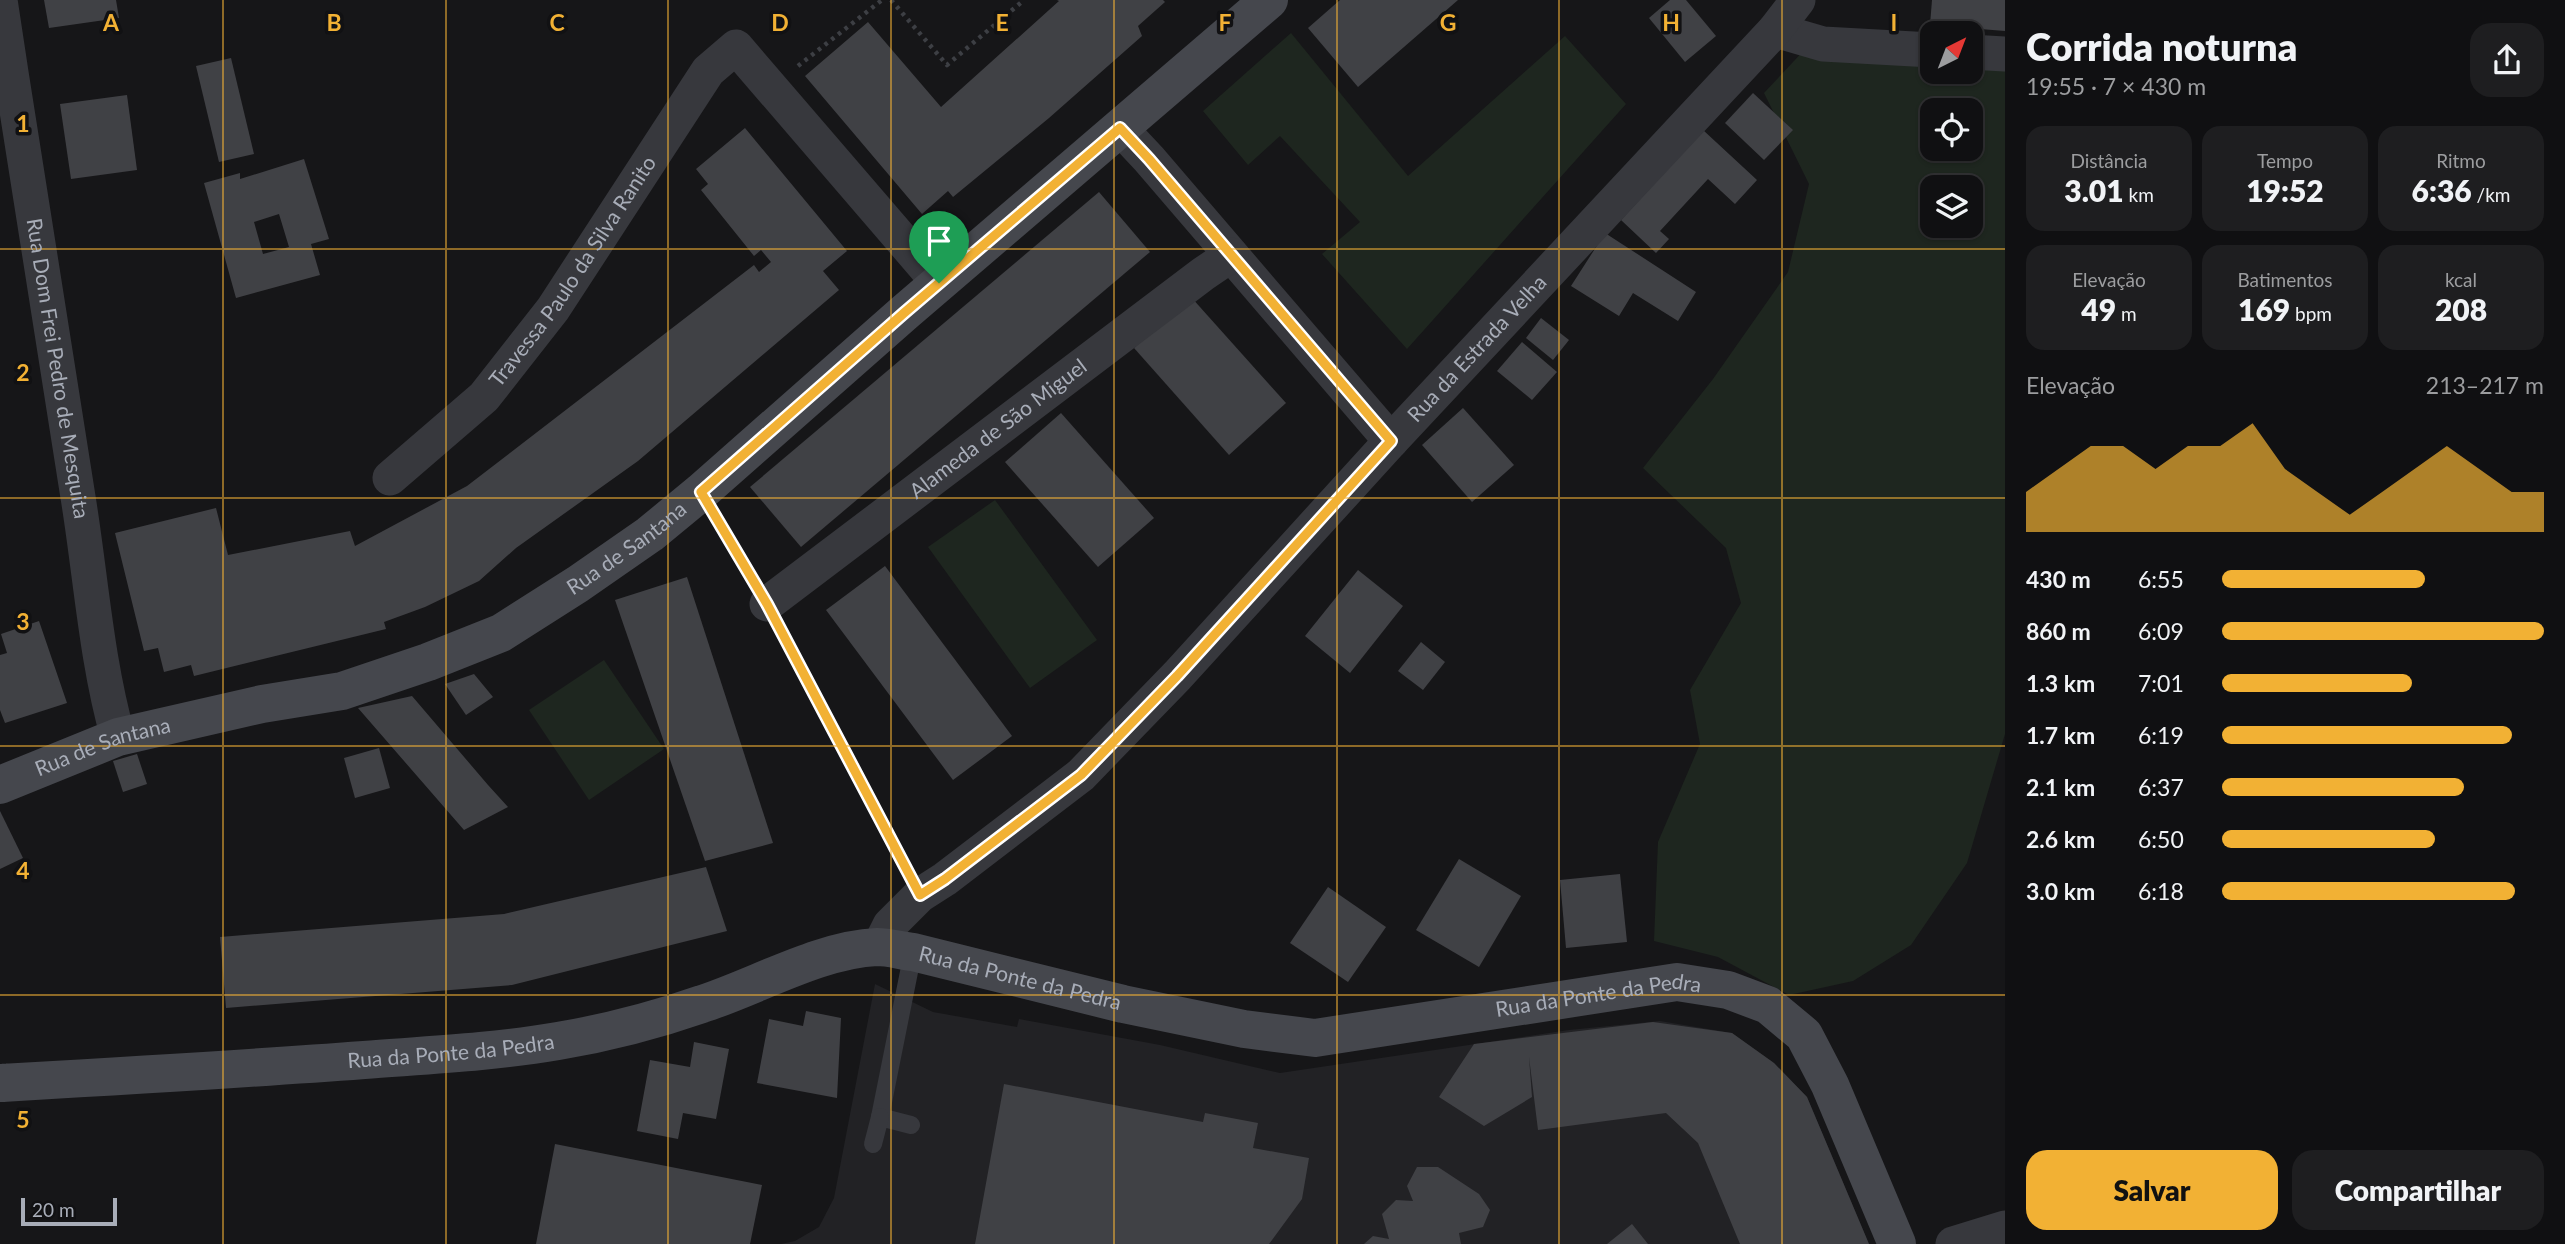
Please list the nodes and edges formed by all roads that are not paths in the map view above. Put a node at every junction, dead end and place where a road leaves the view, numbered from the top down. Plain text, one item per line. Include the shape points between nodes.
1 (0, 0) edge
2 (1798, 0) edge
3 (1257, 4) edge
4 (1775, 30) junction
5 (1920, 49) edge
6 (1983, 53) edge
7 (2005, 54) edge
8 (1120, 128) junction
9 (1231, 255) junction
10 (939, 283) junction
11 (1391, 441) junction
12 (390, 478) dead end
13 (767, 604) road end
14 (118, 737) junction
15 (0, 785) edge
16 (896, 950) junction
17 (0, 1083) edge
18 (880, 1117) junction
19 (911, 1125) dead end
20 (873, 1143) dead end
21 (2005, 1228) edge
22 (1897, 1244) edge
23 (1953, 1244) edge

1 - 14 street, Rua Dom Frei Pedro de Mesquita via 106,692
2 - 4 street, Rua da Estrada Velha
3 - 8 street, Rua de Santana
4 - 5 street via 1823,44
4 - 11 street, Rua da Estrada Velha
6 - 7 street
8 - 9 street
8 - 10 street, Rua de Santana
9 - 11 street
9 - 13 street, Alameda de São Miguel
10 - 12 street, Travessa Paulo da Silva Ranito via 736,47 708,71 553,309 484,397
10 - 14 street, Rua de Santana via 640,541 501,633 342,691
11 - 16 street, Rua da Estrada Velha via 1081,775 920,895 890,925
14 - 15 street, Rua de Santana
16 - 17 street, Rua da Ponte da Pedra via 854,950 702,1004 560,1041 493,1050
16 - 18 lane
16 - 22 street, Rua da Ponte da Pedra via 1124,1004 1244,1029 1315,1038 1677,982 1728,990 1768,1005 1804,1035
18 - 19 lane
18 - 20 lane
21 - 23 street

